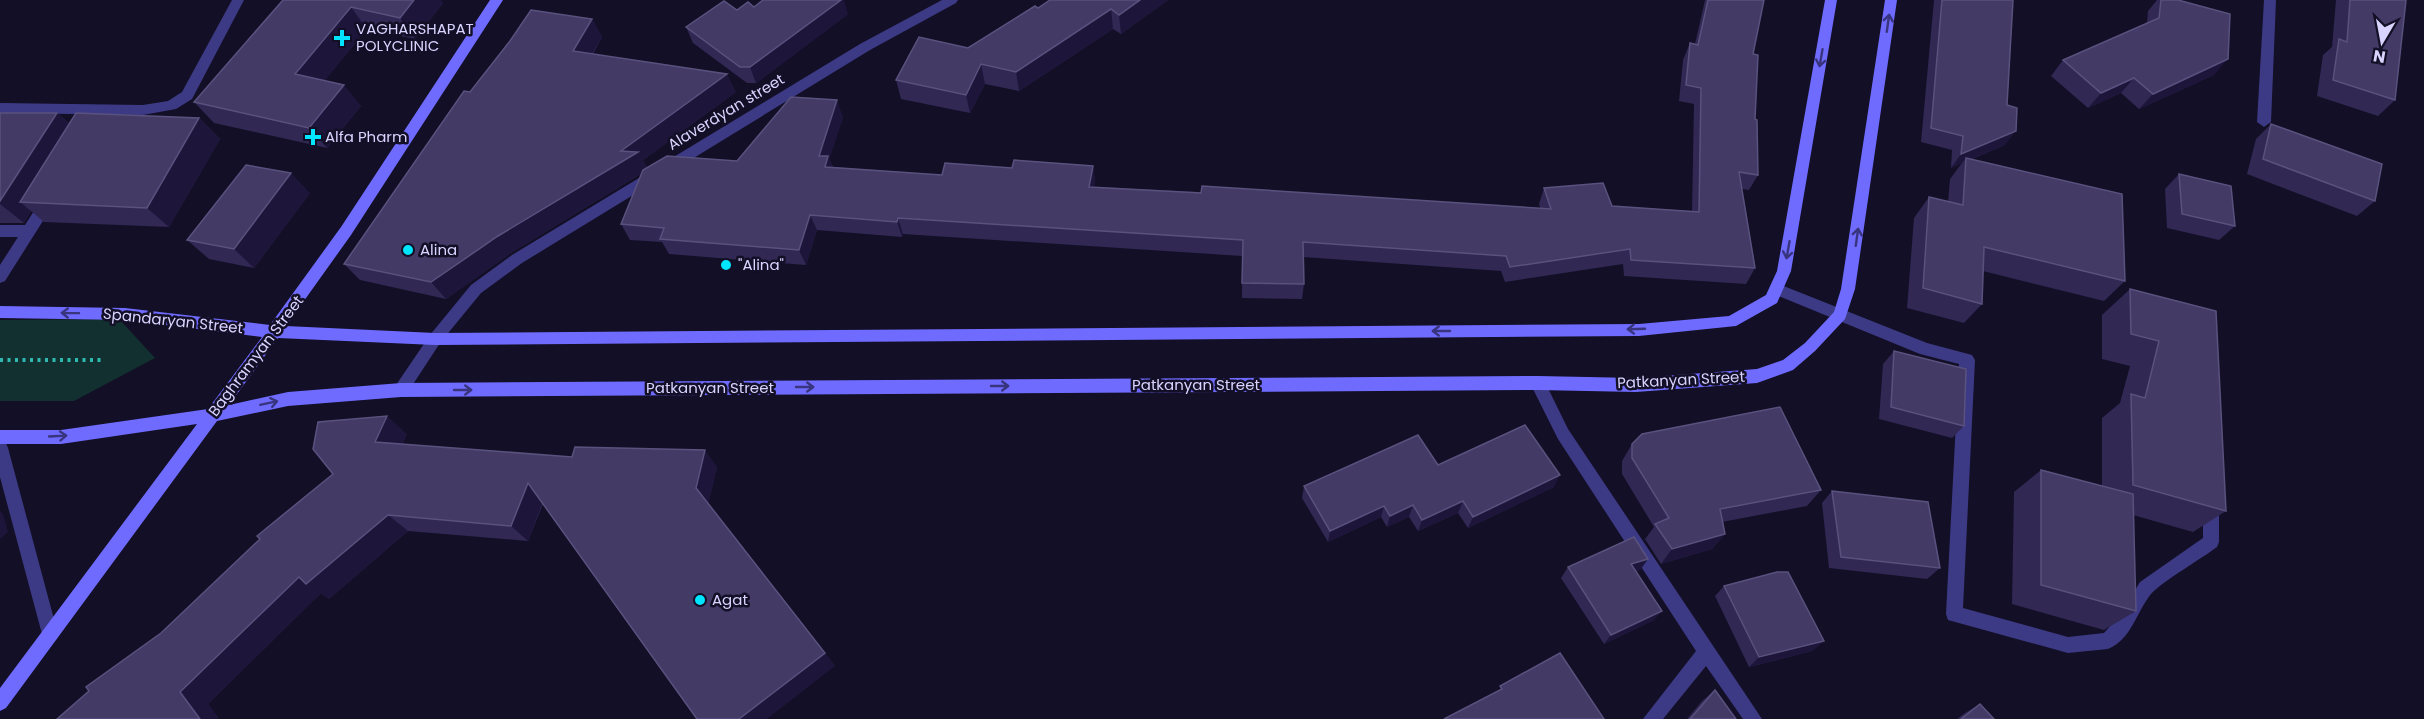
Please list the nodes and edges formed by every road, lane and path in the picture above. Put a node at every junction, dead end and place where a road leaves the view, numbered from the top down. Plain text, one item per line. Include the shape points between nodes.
1 (238, 0) edge
2 (497, 0) edge
3 (952, 0) edge
4 (1831, 0) edge
5 (1891, 0) edge
6 (2270, 0) edge
7 (0, 108) edge
8 (2264, 122) dead end
9 (54, 190) edge
10 (0, 231) edge
11 (29, 231) junction
12 (0, 277) edge
13 (1776, 289) junction
14 (0, 312) edge
15 (1840, 315) junction
16 (274, 332) junction
17 (435, 339) junction
18 (0, 360) edge
19 (101, 360) dead end
20 (1538, 383) junction
21 (401, 390) junction
22 (212, 415) junction
23 (0, 437) edge
24 (0, 448) edge
25 (2211, 484) edge
26 (50, 634) junction
27 (1706, 652) junction
28 (0, 702) edge
29 (1652, 719) edge
30 (1753, 719) edge

1 - 7 street via 187,95 171,105 102,114
2 - 16 main road, Baghramyan Street via 346,231
3 - 17 street, Alaverdyan street via 865,47 517,259 476,289
4 -> 13 main road via 1784,271
15 -> 5 main road, Patkanyan Street via 1856,247
6 - 8 street
9 - 11 street
10 - 11 street
11 - 12 street
13 - 15 street
13 -> 17 main road via 1772,299 1731,322 1639,330
16 -> 14 main road, Spandaryan Street via 125,314
15 - 20 main road, Patkanyan Street via 1788,365 1757,376 1636,385
15 - 25 street via 1925,349 1966,360 1954,614 2068,645 2108,641 2146,588 2211,542
16 - 17 main road
16 - 22 main road, Baghramyan Street
17 - 21 street, Alaverdyan street
18 - 19 path
21 -> 20 main road, Patkanyan Street
20 - 27 street via 1563,434
22 -> 21 main road, Patkanyan Street via 288,399
23 -> 22 main road via 61,437
22 - 26 main road, Baghramyan Street
24 - 26 street
26 - 28 main road, Baghramyan Street
27 - 29 street
27 - 30 street

